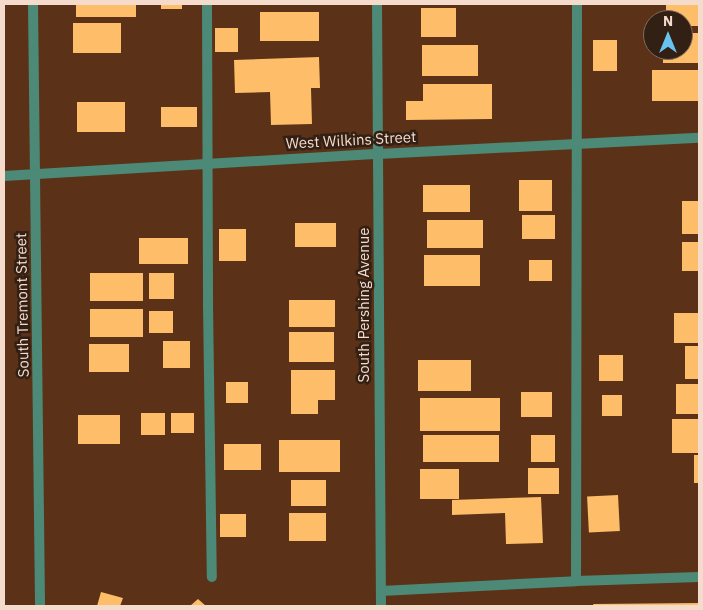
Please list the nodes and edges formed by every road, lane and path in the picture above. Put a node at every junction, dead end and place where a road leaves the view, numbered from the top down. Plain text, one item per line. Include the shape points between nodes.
1 (32, 4) edge
2 (207, 4) edge
3 (377, 4) edge
4 (577, 4) edge
5 (699, 138) edge
6 (578, 144) junction
7 (378, 154) junction
8 (208, 164) junction
9 (35, 174) junction
10 (4, 176) edge
11 (212, 577) dead end
12 (699, 577) edge
13 (576, 581) junction
14 (381, 591) junction
15 (40, 606) edge
16 (381, 606) edge

1 - 9 street, South Tremont Street
2 - 8 street
3 - 7 street, South Pershing Avenue
4 - 6 street
5 - 6 street, West Wilkins Street
6 - 7 street, West Wilkins Street
6 - 13 street
7 - 8 street, West Wilkins Street
7 - 14 street, South Pershing Avenue
8 - 9 street, West Wilkins Street
8 - 11 street
9 - 10 street, West Wilkins Street
9 - 15 street, South Tremont Street
12 - 13 street
13 - 14 street
14 - 16 street, South Pershing Avenue

